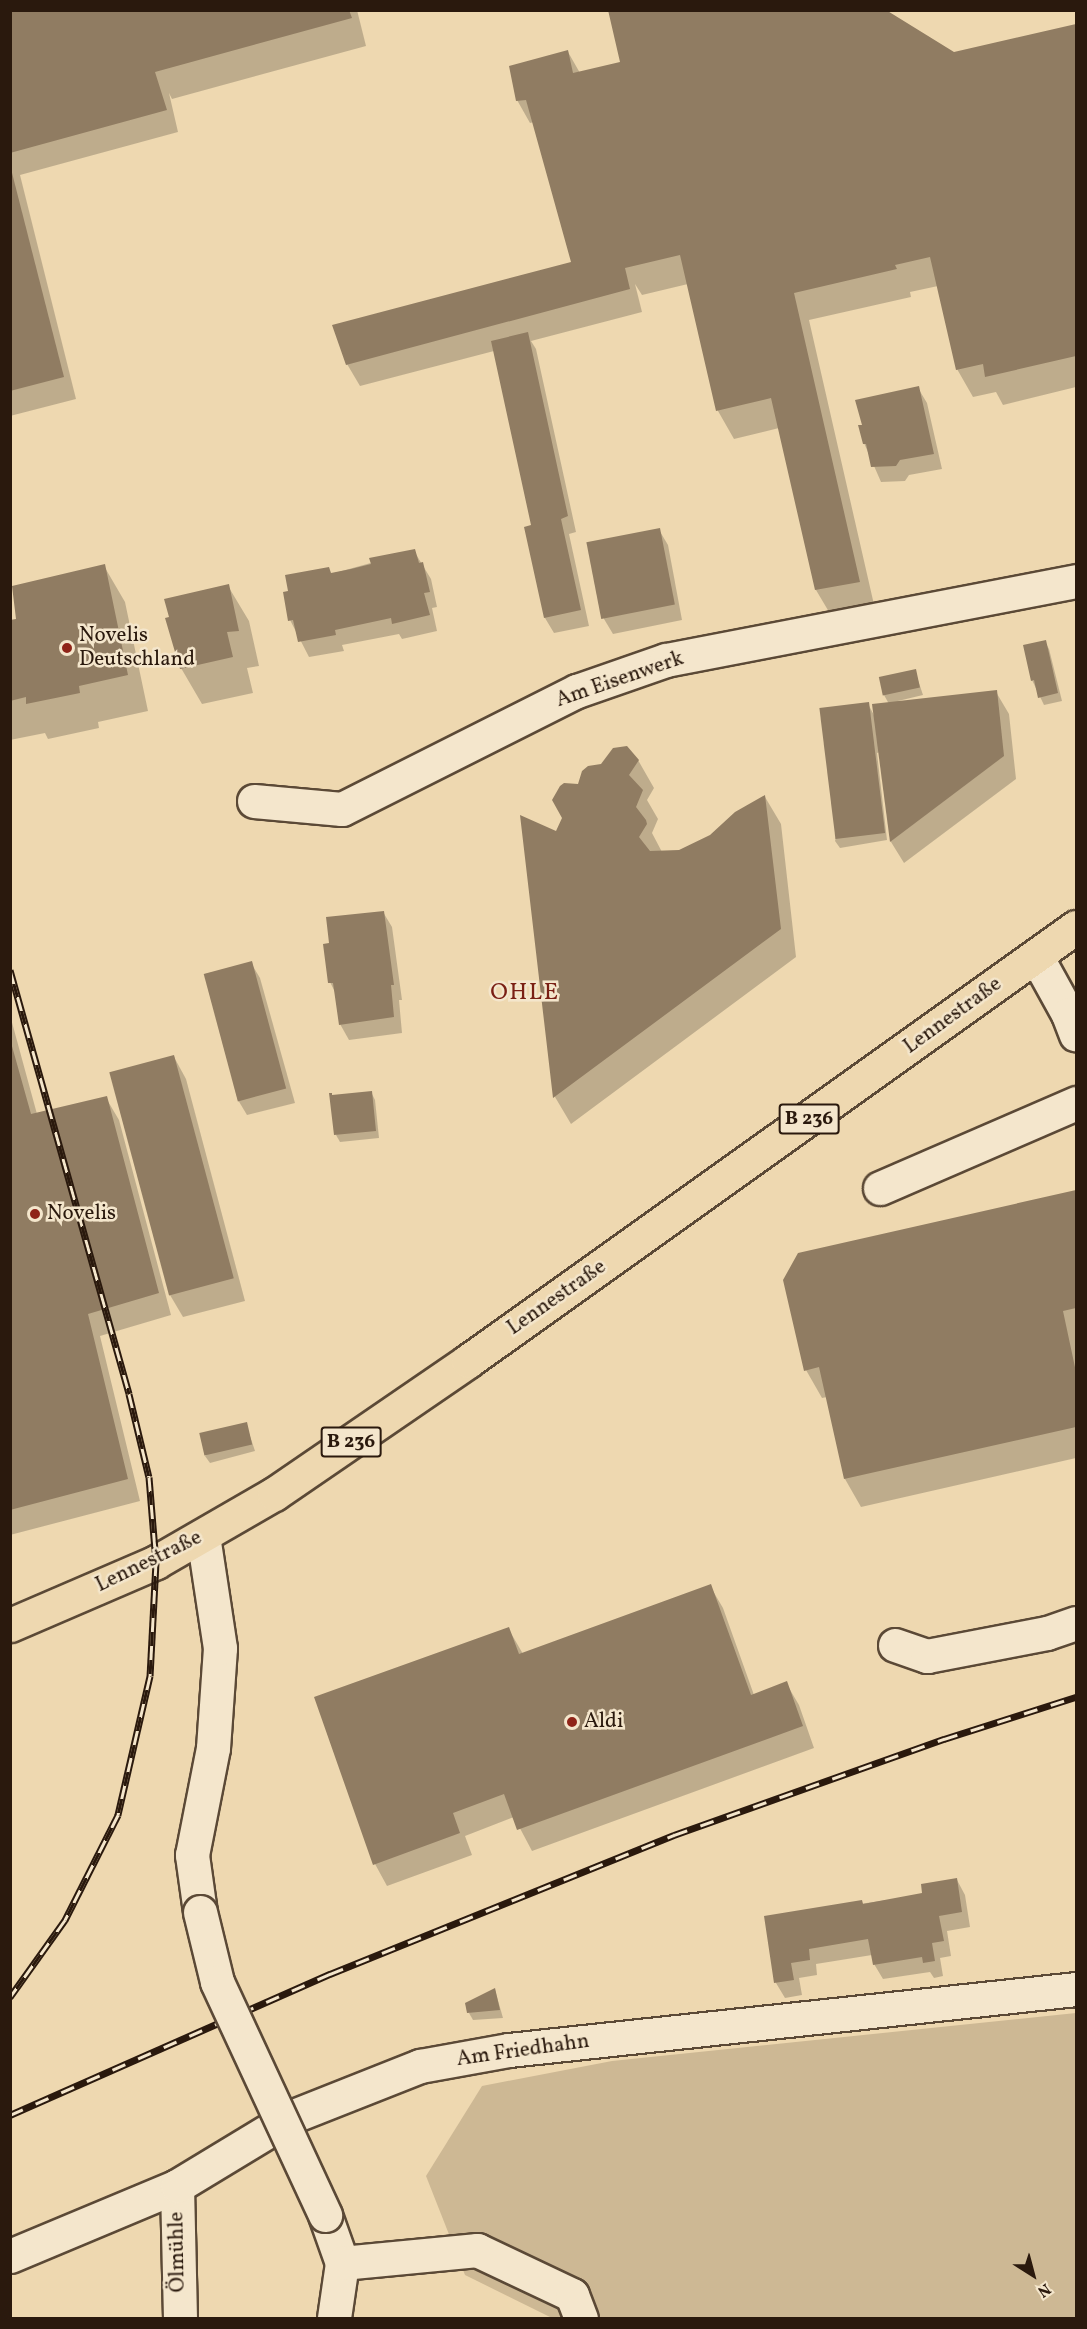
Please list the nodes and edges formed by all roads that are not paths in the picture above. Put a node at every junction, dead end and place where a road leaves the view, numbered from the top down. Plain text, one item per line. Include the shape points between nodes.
1 (1077, 581) edge
2 (254, 801) dead end
3 (1077, 927) edge
4 (1036, 956) junction
5 (1077, 1035) edge
6 (1077, 1103) edge
7 (880, 1188) dead end
8 (204, 1536) junction
9 (1077, 1623) edge
10 (10, 1625) edge
11 (895, 1645) dead end
12 (1077, 1989) edge
13 (177, 2186) junction
14 (10, 2256) edge
15 (342, 2263) junction
16 (180, 2319) edge
17 (334, 2319) edge
18 (581, 2319) edge

1 - 2 street, Am Eisenwerk via 666,660 577,691 342,809
3 - 4 main road, Lennestraße / B 236
4 - 5 street
4 - 8 main road, Lennestraße / B 236 via 468,1360 274,1494
6 - 7 street
8 - 10 main road, Lennestraße / B 236 via 156,1562
8 - 15 street, bridge via 220,1648 213,1748 192,1856 200,1912 217,1982 325,2215
9 - 11 street via 1047,1633 927,1656
12 - 13 street, Am Friedhahn via 509,2050 420,2066 291,2117
13 - 14 street, Am Friedhahn
13 - 16 street, Ölmühle
15 - 17 street
15 - 18 street via 477,2250 572,2295

